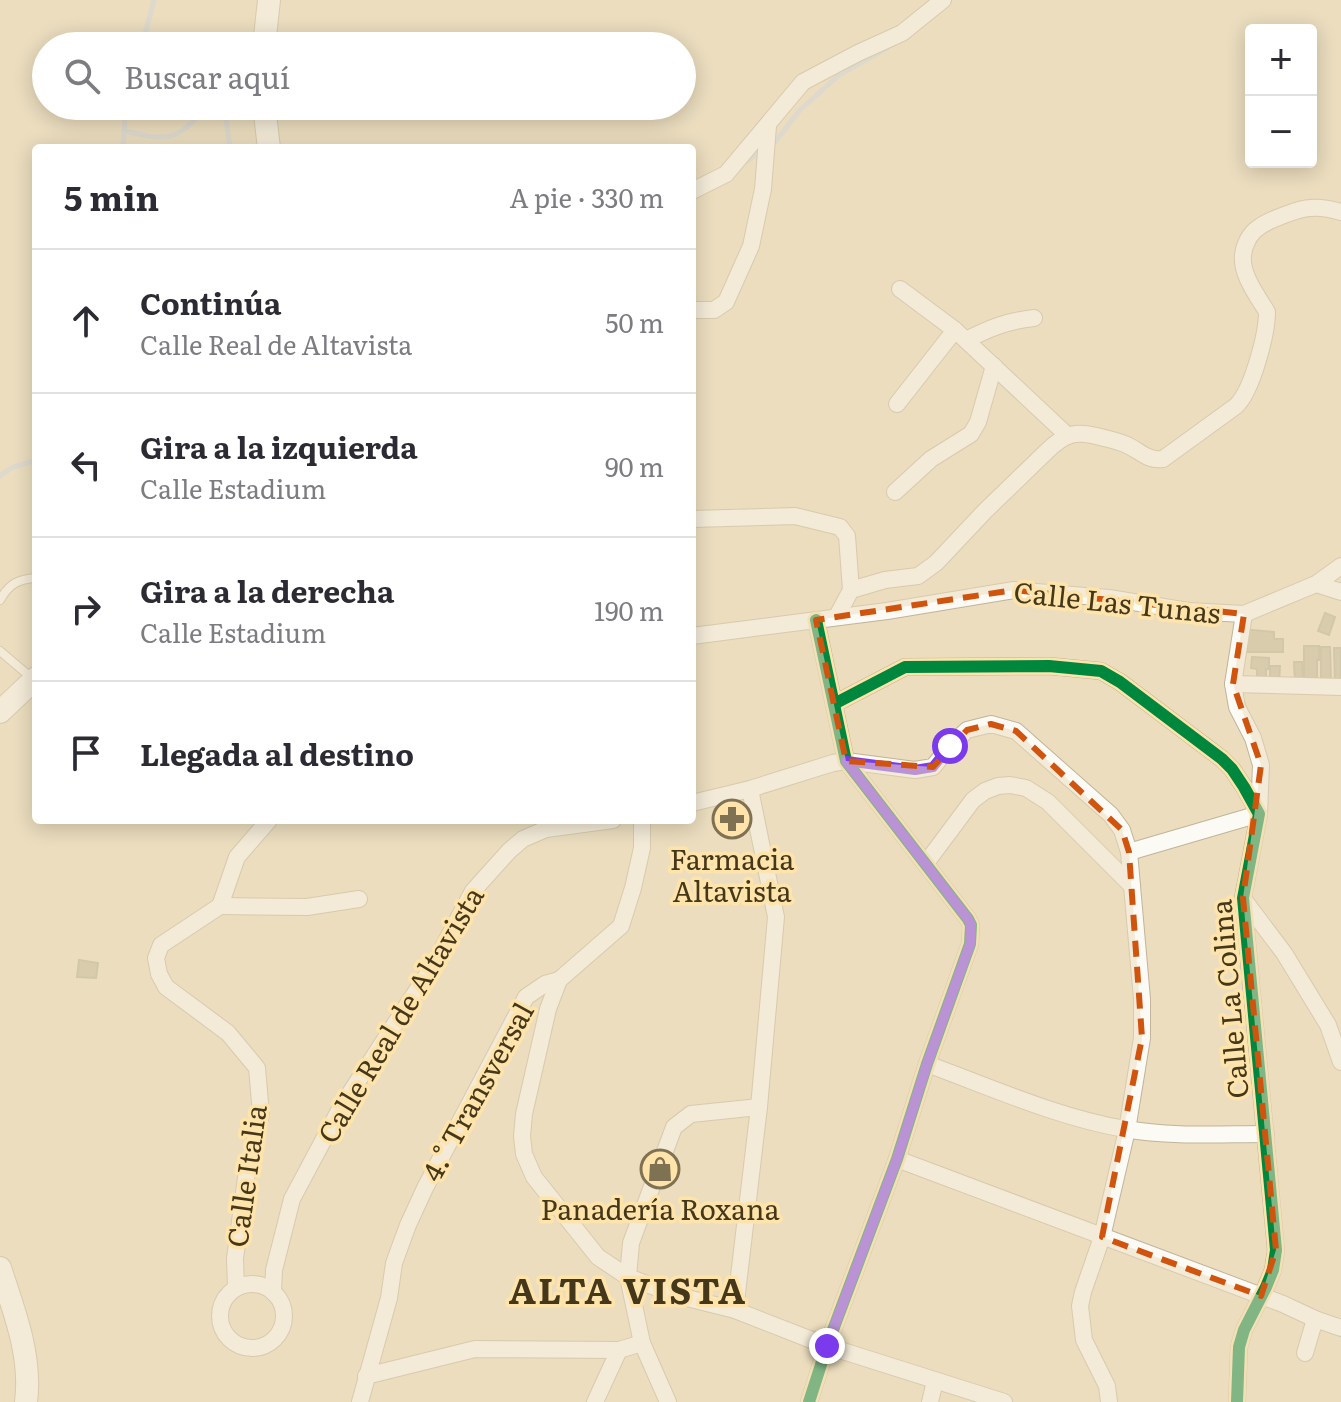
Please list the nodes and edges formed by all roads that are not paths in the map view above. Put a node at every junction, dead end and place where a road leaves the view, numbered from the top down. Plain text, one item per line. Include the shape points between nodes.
1 (269, 0) edge
2 (943, 0) edge
3 (266, 32) edge
4 (266, 120) edge
5 (768, 126) junction
6 (269, 144) edge
7 (696, 189) edge
8 (1341, 212) edge
9 (900, 289) dead end
10 (696, 310) edge
11 (1034, 318) dead end
12 (961, 335) junction
13 (994, 366) junction
14 (897, 404) dead end
15 (1068, 436) junction
16 (895, 492) dead end
17 (696, 519) edge
18 (1341, 566) edge
19 (32, 578) edge
20 (1316, 584) junction
21 (851, 590) junction
22 (1341, 592) edge
23 (0, 600) edge
24 (1244, 614) junction
25 (837, 616) junction
26 (816, 620) junction
27 (696, 635) edge
28 (0, 651) edge
29 (32, 677) edge
30 (32, 682) edge
31 (1233, 684) junction
32 (1341, 687) edge
33 (834, 704) junction
34 (0, 712) edge
35 (846, 761) junction
36 (750, 789) junction
37 (696, 802) edge
38 (1259, 814) junction
39 (266, 824) edge
40 (583, 824) edge
41 (642, 824) edge
42 (1129, 852) junction
43 (926, 863) junction
44 (1132, 886) junction
45 (1243, 898) junction
46 (359, 899) dead end
47 (220, 906) junction
48 (559, 980) junction
49 (1341, 1062) edge
50 (927, 1064) junction
51 (759, 1107) junction
52 (1127, 1130) junction
53 (1266, 1134) junction
54 (897, 1159) junction
55 (1102, 1237) junction
56 (0, 1268) edge
57 (628, 1277) junction
58 (236, 1288) junction
59 (273, 1292) junction
60 (1264, 1292) junction
61 (735, 1310) junction
62 (1315, 1319) junction
63 (1341, 1328) edge
64 (642, 1343) junction
65 (827, 1346) junction
66 (619, 1350) junction
67 (1305, 1353) dead end
68 (366, 1376) junction
69 (935, 1381) junction
70 (26, 1402) edge
71 (360, 1402) edge
72 (595, 1402) edge
73 (668, 1402) edge
74 (809, 1402) edge
75 (930, 1402) edge
76 (1004, 1402) edge
77 (1109, 1402) edge
78 (1237, 1402) edge

1 - 3 main road
2 - 5 street via 902,33 803,82
4 - 6 main road
5 - 7 street via 726,174
5 - 10 street via 751,246 726,302 714,310
8 - 15 street via 1300,209 1257,228 1247,240 1244,267 1267,317 1246,395 1236,406 1163,459 1084,433
9 - 12 street
11 - 12 street
12 - 13 street
12 - 14 street
13 - 15 street
13 - 16 street via 971,434 931,459
15 - 21 street via 918,576
17 - 21 street via 795,516 840,527 847,536
18 - 20 street, Calle Las Tunas
19 - 23 lane via 11,584
20 - 22 street
20 - 24 street, Calle Las Tunas
21 - 25 street
24 - 25 street, Calle Las Tunas via 1014,590
24 - 31 street
25 - 26 street, Calle Las Tunas
26 - 27 street, Calle Las Tunas
26 - 33 street
28 - 29 lane
30 - 34 main road
31 - 32 street
31 - 38 street, Calle La Colina via 1261,765
33 - 35 street
33 - 38 street via 905,667 1101,671 1222,759
35 - 36 street
35 - 42 street via 915,770 933,767 967,730 991,724 1016,731 1111,815
35 - 43 street
36 - 37 street
36 - 51 street via 776,917
38 - 42 street
38 - 45 street, Calle La Colina
39 - 47 street via 237,857
40 - 59 street, Calle Real de Altavista via 546,829 523,839 473,891 434,964 341,1107 292,1199
41 - 48 street, 4.° Transversal via 642,848 621,926
42 - 44 street
43 - 44 street via 973,800 1010,785 1048,802
43 - 50 street via 968,919 971,932
44 - 52 street via 1142,1038
45 - 49 street via 1328,1025
45 - 53 street, Calle La Colina
46 - 47 street via 307,907
47 - 58 street, Calle Italia via 161,945 156,958 166,987 228,1033 257,1068 261,1114 246,1178
48 - 57 street via 524,1114 524,1154 534,1177 598,1257
48 - 68 street, 4.° Transversal via 526,997 425,1188 394,1263
50 - 52 street via 1078,1119
50 - 54 street
51 - 57 street via 691,1114 674,1127 631,1243
51 - 61 street
52 - 53 street
52 - 55 street
53 - 60 street, Calle La Colina via 1276,1250
54 - 55 street
54 - 65 street
55 - 60 street
55 - 77 street via 1080,1306 1084,1340 1107,1386
56 - 70 main road via 22,1340
57 - 61 street
57 - 64 street
58 - 59 street via 255,1284
58 - 59 street via 222,1303 220,1324 232,1341 251,1349 280,1334 285,1312
60 - 62 street
60 - 78 street, Calle La Colina via 1239,1347
61 - 65 street
62 - 63 street
62 - 67 street
64 - 66 street
64 - 73 street
65 - 69 street
65 - 74 street
66 - 68 street via 475,1349
66 - 72 street
68 - 71 street, 4.° Transversal
69 - 75 street
69 - 76 street

